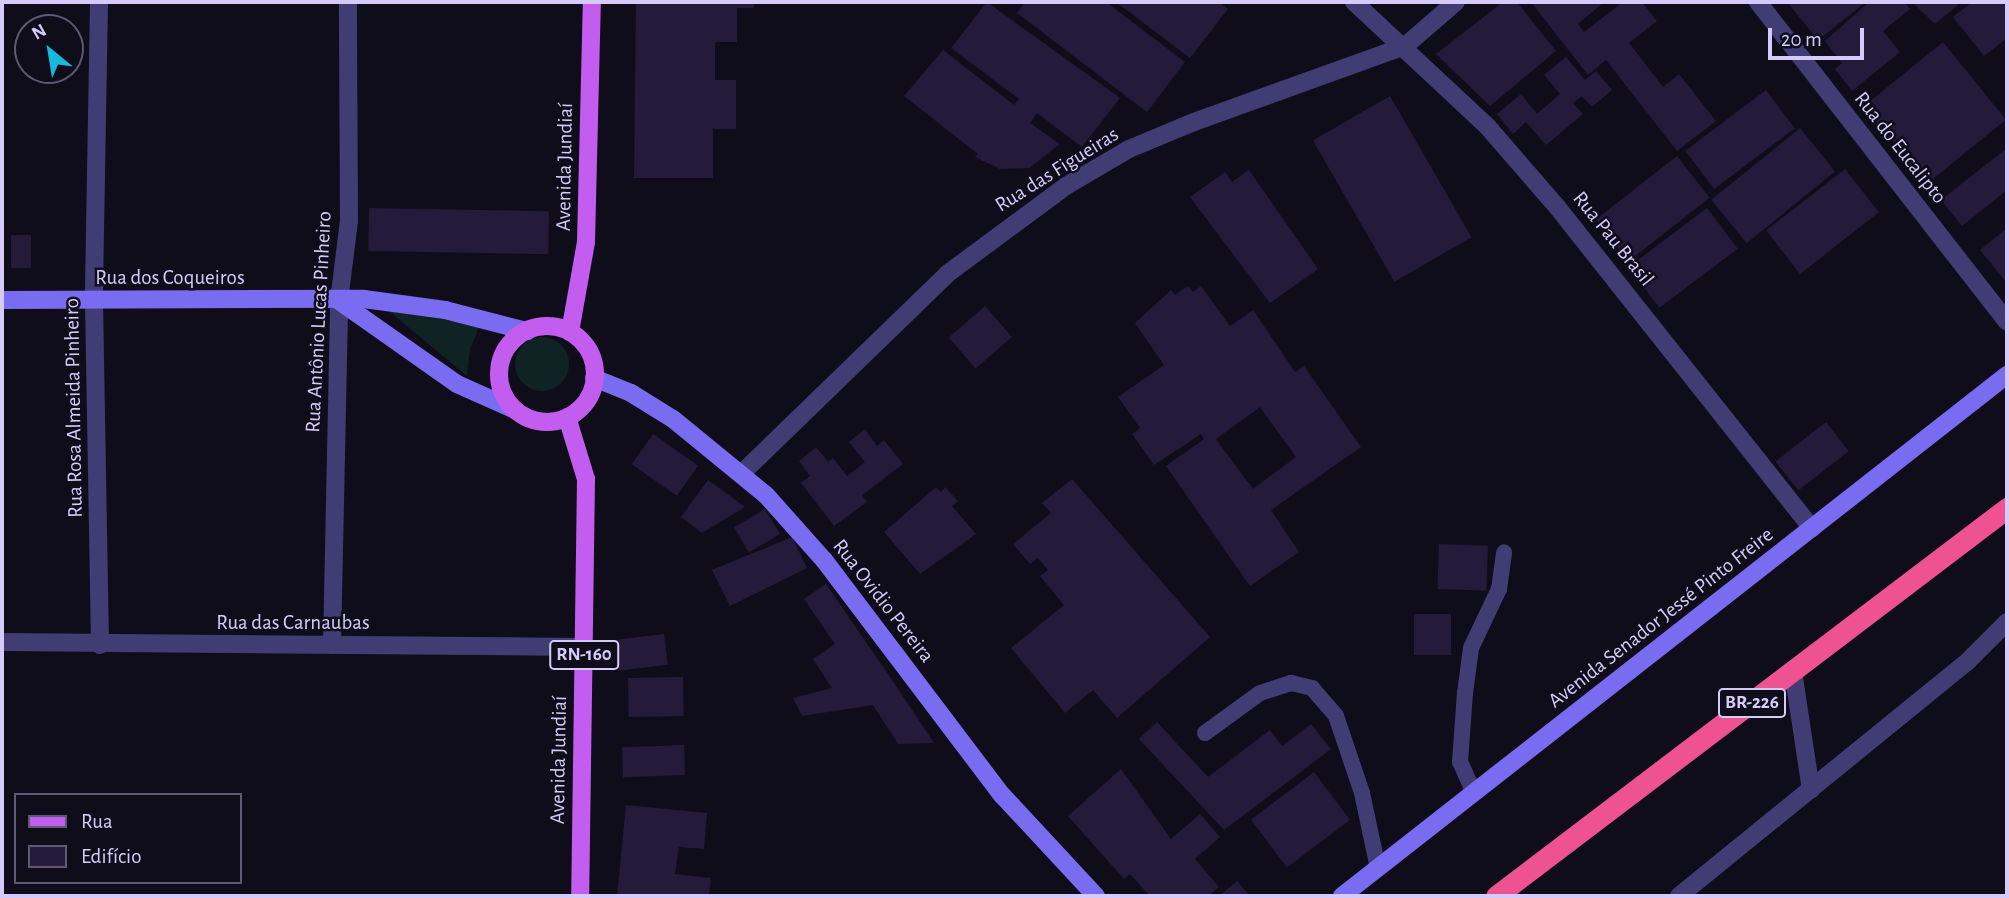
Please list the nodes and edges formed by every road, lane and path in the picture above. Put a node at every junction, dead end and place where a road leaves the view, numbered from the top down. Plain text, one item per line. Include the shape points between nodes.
1 (99, 2) edge
2 (348, 2) edge
3 (592, 2) edge
4 (1354, 2) edge
5 (1456, 2) edge
6 (1758, 2) edge
7 (1405, 46) junction
8 (2, 300) edge
9 (94, 300) junction
10 (339, 301) junction
11 (2007, 322) edge
12 (527, 331) junction
13 (570, 332) junction
14 (2007, 375) edge
15 (594, 378) junction
16 (515, 410) junction
17 (567, 417) junction
18 (742, 473) junction
19 (2007, 508) edge
20 (1812, 528) junction
21 (1504, 552) dead end
22 (2007, 622) edge
23 (2, 642) edge
24 (100, 645) junction
25 (332, 645) junction
26 (584, 648) junction
27 (1793, 671) junction
28 (1205, 733) dead end
29 (1811, 790) junction
30 (1474, 793) junction
31 (1378, 869) junction
32 (580, 896) edge
33 (1096, 896) edge
34 (1342, 896) edge
35 (1496, 896) edge
36 (1679, 896) edge

1 - 9 street, Rua Rosa Almeida Pinheiro
2 - 10 street, Rua Antônio Lucas Pinheiro via 349,221
3 - 13 main road, Avenida Jundiaí via 586,242
4 - 7 street, Rua Pau Brasil
5 - 7 street, Rua das Figueiras
6 - 11 street, Rua do Eucalipto
7 - 18 street, Rua das Figueiras via 1194,122 1129,149 1066,186 947,274
7 - 20 street, Rua Pau Brasil via 1487,126 1558,208
8 - 9 street, Rua dos Coqueiros
9 - 10 street, Rua dos Coqueiros
9 - 24 street, Rua Rosa Almeida Pinheiro
10 - 12 street, Rua dos Coqueiros via 409,304
10 - 16 street via 457,384
10 - 25 street, Rua Antônio Lucas Pinheiro
12 - 13 main road via 548,326
12 - 16 main road via 510,344 500,364 500,386
13 - 15 main road via 588,349
14 - 20 street, Avenida Senador Jessé Pinto Freire
15 - 17 main road via 586,401
15 - 18 street, Rua Ovidio Pereira via 631,393 673,419
16 - 17 main road via 540,421
17 - 26 main road, Avenida Jundiaí / RN-160 via 586,479
18 - 33 street, Rua Ovidio Pereira via 824,560 1002,795
19 - 27 highway, BR-226
20 - 30 street, Avenida Senador Jessé Pinto Freire
21 - 30 lane via 1499,589 1471,649 1465,693 1460,762
22 - 29 street via 1968,661
23 - 24 street, Rua das Carnaubas
24 - 25 street, Rua das Carnaubas
25 - 26 street, Rua das Carnaubas
26 - 32 main road, Avenida Jundiaí / RN-160
27 - 29 street
27 - 35 highway, BR-226
28 - 31 lane via 1260,693 1291,683 1312,688 1336,716 1362,793
29 - 36 street
30 - 31 street, Avenida Senador Jessé Pinto Freire
31 - 34 street, Avenida Senador Jessé Pinto Freire

